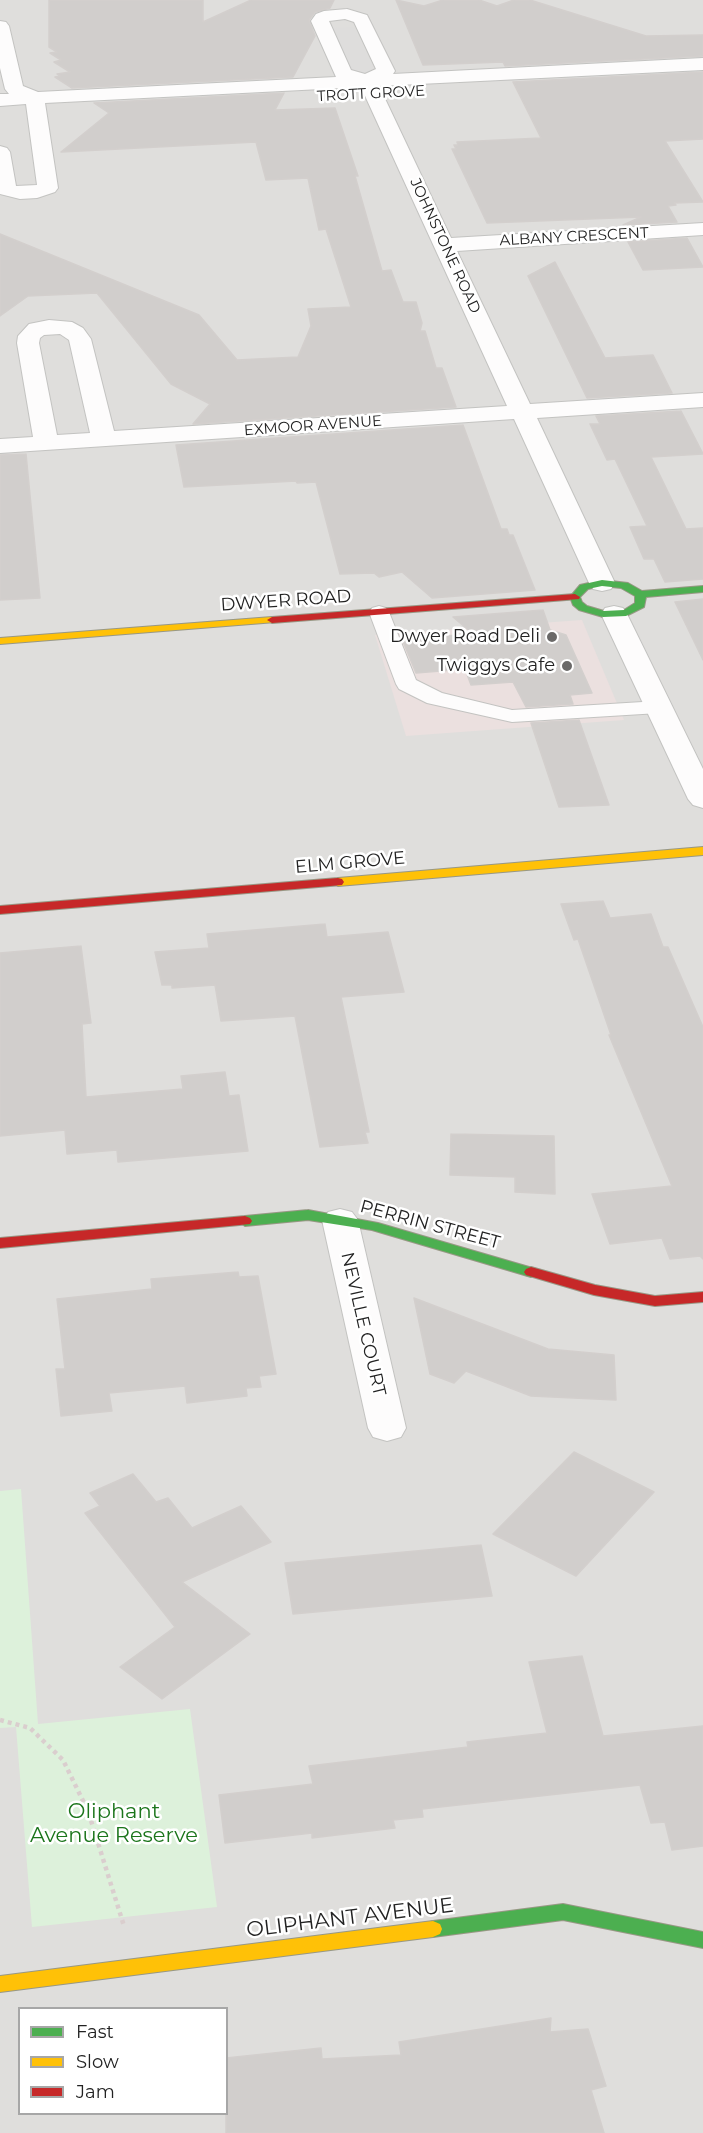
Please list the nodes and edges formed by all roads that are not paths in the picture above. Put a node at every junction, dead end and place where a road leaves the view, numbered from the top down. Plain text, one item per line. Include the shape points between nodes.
1 (0, 26) edge
2 (703, 64) edge
3 (703, 77) edge
4 (370, 87) junction
5 (4, 95) edge
6 (37, 105) junction
7 (0, 113) edge
8 (0, 152) edge
9 (703, 229) edge
10 (445, 245) junction
11 (703, 400) edge
12 (522, 412) junction
13 (104, 440) junction
14 (46, 443) junction
15 (0, 446) edge
16 (602, 583) junction
17 (703, 589) edge
18 (640, 594) junction
19 (575, 597) junction
20 (379, 612) junction
21 (614, 614) junction
22 (0, 641) edge
23 (659, 707) junction
24 (703, 799) edge
25 (703, 851) edge
26 (0, 910) edge
27 (340, 1220) junction
28 (0, 1243) edge
29 (703, 1297) edge
30 (387, 1428) dead end
31 (703, 1940) edge
32 (0, 1984) edge

1 - 5 street
2 - 4 street, TROTT GROVE
3 - 4 street, TROTT GROVE
4 - 6 street, TROTT GROVE
4 - 10 street, JOHNSTONE ROAD
5 - 6 street, TROTT GROVE
6 - 7 street, TROTT GROVE
6 - 8 street via 48,188 20,193 7,190
9 - 10 street, ALBANY CRESCENT
10 - 12 street, JOHNSTONE ROAD
11 - 12 street
12 - 13 street, EXMOOR AVENUE
12 - 16 street, JOHNSTONE ROAD
13 - 14 street, EXMOOR AVENUE
13 - 14 street via 80,339 64,327 49,327 37,329 28,343
14 - 15 street, EXMOOR AVENUE
16 - 18 street via 624,585
16 - 19 street via 584,587
17 - 18 street
18 - 21 street via 642,599 635,609
19 - 20 street, DWYER ROAD
19 - 21 street via 577,603 592,612
20 - 22 street, DWYER ROAD
20 - 23 lane via 407,684 435,698 512,716
21 - 23 street
23 - 24 street
25 - 26 street, ELM GROVE
27 - 28 street, PERRIN STREET via 308,1215
27 - 29 street, PERRIN STREET via 594,1290 656,1301
27 - 30 street, NEVILLE COURT
31 - 32 street, OLIPHANT AVENUE via 563,1912

